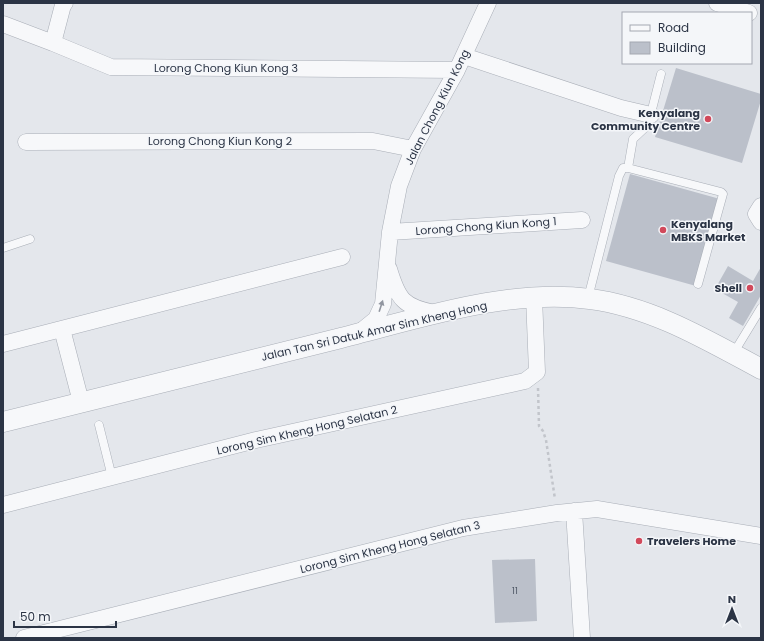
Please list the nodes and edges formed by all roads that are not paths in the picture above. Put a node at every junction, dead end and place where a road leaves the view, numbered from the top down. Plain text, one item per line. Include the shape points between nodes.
1 (65, 3) edge
2 (488, 3) edge
3 (717, 3) edge
4 (747, 12) edge
5 (3, 24) edge
6 (53, 42) junction
7 (464, 56) junction
8 (457, 70) junction
9 (661, 74) dead end
10 (651, 115) junction
11 (26, 142) dead end
12 (413, 149) junction
13 (628, 168) junction
14 (761, 206) edge
15 (582, 220) dead end
16 (761, 222) edge
17 (390, 232) junction
18 (30, 240) dead end
19 (3, 248) edge
20 (342, 258) dead end
21 (386, 262) junction
22 (698, 284) dead end
23 (534, 297) junction
24 (588, 298) junction
25 (761, 308) edge
26 (439, 314) junction
27 (62, 329) junction
28 (356, 334) junction
29 (3, 344) edge
30 (733, 354) junction
31 (761, 370) edge
32 (81, 402) junction
33 (3, 422) edge
34 (99, 425) dead end
35 (112, 477) junction
36 (3, 505) edge
37 (574, 511) junction
38 (761, 536) edge
39 (24, 638) edge
40 (582, 638) edge

1 - 6 street
2 - 7 street, Jalan Chong Kiun Kong
3 - 4 street
5 - 6 street, Lorong Chong Kiun Kong 3
6 - 8 street, Lorong Chong Kiun Kong 3 via 111,67
7 - 8 street, Jalan Chong Kiun Kong
7 - 10 street via 621,108
8 - 12 street, Jalan Chong Kiun Kong
9 - 10 lane
10 - 13 lane via 648,125 633,139
11 - 12 street, Lorong Chong Kiun Kong 2 via 373,141
12 - 17 street, Jalan Chong Kiun Kong via 399,186
13 - 22 lane via 723,194
13 - 24 lane via 623,168 619,176
14 - 16 street via 756,214
15 - 17 street, Lorong Chong Kiun Kong 1
17 - 21 street, Jalan Chong Kiun Kong
18 - 19 lane
20 - 27 street
21 - 26 street, Jalan Chong Kiun Kong via 395,288 405,303 419,310
28 -> 21 street, Jalan Chong Kiun Kong via 376,319 383,304
23 - 24 street, Jalan Tan Sri Datuk Amar Sim Kheng Hong
23 - 26 street, Jalan Tan Sri Datuk Amar Sim Kheng Hong
23 - 35 street, Lorong Sim Kheng Hong Selatan 2 via 537,372 525,381 256,440
24 - 30 street, Jalan Tan Sri Datuk Amar Sim Kheng Hong via 611,302 654,316 697,334
25 - 30 lane
26 - 28 street, Jalan Tan Sri Datuk Amar Sim Kheng Hong
27 - 29 street
27 - 32 street
28 - 32 street, Jalan Tan Sri Datuk Amar Sim Kheng Hong
30 - 31 street, Jalan Tan Sri Datuk Amar Sim Kheng Hong
32 - 33 street, Jalan Tan Sri Datuk Amar Sim Kheng Hong
34 - 35 lane
35 - 36 street, Lorong Sim Kheng Hong Selatan 2
37 - 38 street, Lorong Sim Kheng Hong Selatan 3 via 597,509
37 - 39 street, Lorong Sim Kheng Hong Selatan 3 via 463,528
37 - 40 street

